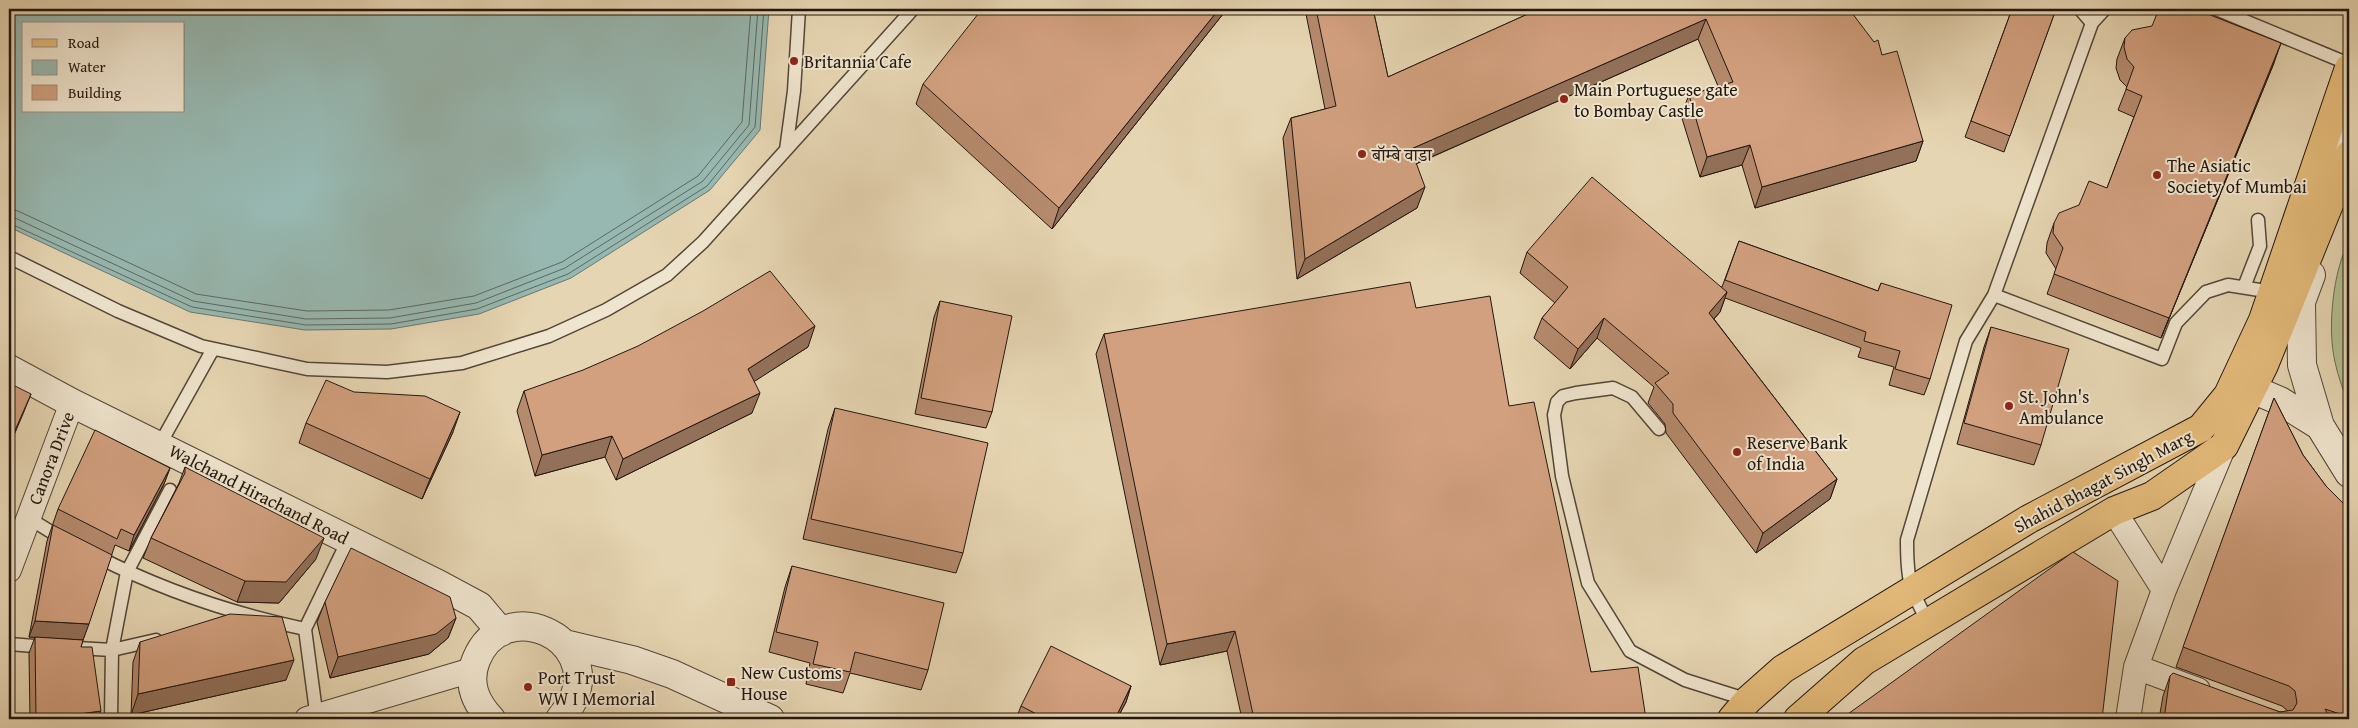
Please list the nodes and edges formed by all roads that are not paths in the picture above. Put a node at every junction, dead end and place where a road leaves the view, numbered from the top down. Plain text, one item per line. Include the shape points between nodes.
1 (799, 9) edge
2 (913, 9) edge
3 (2080, 9) edge
4 (2105, 9) edge
5 (2216, 9) edge
6 (2092, 23) junction
7 (2349, 64) edge
8 (2349, 68) edge
9 (2349, 130) edge
10 (2324, 145) junction
11 (786, 150) junction
12 (2349, 154) edge
13 (2349, 186) edge
14 (2258, 220) dead end
15 (9, 258) edge
16 (2244, 287) junction
17 (2272, 292) junction
18 (1994, 295) junction
19 (213, 349) junction
20 (9, 369) edge
21 (2252, 389) junction
22 (72, 402) junction
23 (2228, 412) junction
24 (2320, 426) junction
25 (1659, 429) dead end
26 (160, 444) junction
27 (2224, 446) junction
28 (2349, 472) edge
29 (170, 490) dead end
30 (2114, 511) junction
31 (27, 517) junction
32 (349, 538) junction
33 (9, 570) edge
34 (127, 572) junction
35 (2164, 590) junction
36 (1912, 591) junction
37 (256, 619) junction
38 (1928, 622) junction
39 (237, 623) edge
40 (305, 628) junction
41 (501, 632) junction
42 (169, 638) edge
43 (9, 644) edge
44 (565, 644) junction
45 (112, 650) junction
46 (2136, 667) junction
47 (472, 670) junction
48 (2216, 696) edge
49 (1740, 710) edge
50 (112, 719) edge
51 (314, 719) edge
52 (491, 719) edge
53 (560, 719) edge
54 (770, 719) edge
55 (1798, 719) edge
56 (2128, 719) edge

1 - 11 lane via 794,91
2 - 11 lane
3 - 6 lane
4 - 6 lane
5 - 7 lane
6 - 18 lane
8 - 10 main road, Shahid Bhagat Singh Marg
9 - 10 street
10 - 17 main road, Shahid Bhagat Singh Marg
11 - 19 lane via 703,242 667,274 606,310 548,336 462,362 387,372 307,369
12 - 21 main road, Shahid Bhagat Singh Marg
13 - 24 street via 2301,302 2302,365
14 - 16 lane via 2260,246
15 - 19 lane via 118,311
16 - 17 lane
16 - 18 lane via 2228,285 2206,292 2176,323 2162,359
17 - 23 main road, Shahid Bhagat Singh Marg via 2228,395
18 - 36 lane via 1966,341 1907,540 1907,574
19 - 26 lane
20 - 22 street, Walchand Hirachand Road
21 - 23 main road, Shahid Bhagat Singh Marg
21 - 24 street via 2280,400
22 - 26 street, Walchand Hirachand Road
22 - 31 street, Canora Drive
23 - 27 main road, Shahid Bhagat Singh Marg
23 - 36 main road, Shahid Bhagat Singh Marg via 2029,519
24 - 28 street
25 - 49 lane via 1632,397 1613,388 1563,396 1557,402 1554,415 1562,476 1588,583 1630,651
26 - 32 street, Walchand Hirachand Road
27 - 30 main road, Shahid Bhagat Singh Marg via 2152,496
27 - 35 street
29 - 34 lane
30 - 35 street
30 - 38 main road, Shahid Bhagat Singh Marg
31 - 33 street, Canora Drive
31 - 34 lane via 48,532
32 - 40 lane
32 - 41 street, Walchand Hirachand Road via 479,606
34 - 37 lane
34 - 45 lane
35 - 46 street
36 - 38 lane
36 - 49 main road, Shahid Bhagat Singh Marg via 1783,669
37 - 39 lane
37 - 40 lane
38 - 55 main road, Shahid Bhagat Singh Marg via 1864,661
40 - 51 lane
41 - 44 street via 532,626 550,632
41 - 47 street via 481,648
42 - 45 lane
43 - 45 lane
44 - 53 street via 576,666 577,687 573,701
44 - 54 street via 632,660 672,674
45 - 50 lane
46 - 48 street
46 - 56 street
47 - 51 street
47 - 52 street via 471,685 479,707

